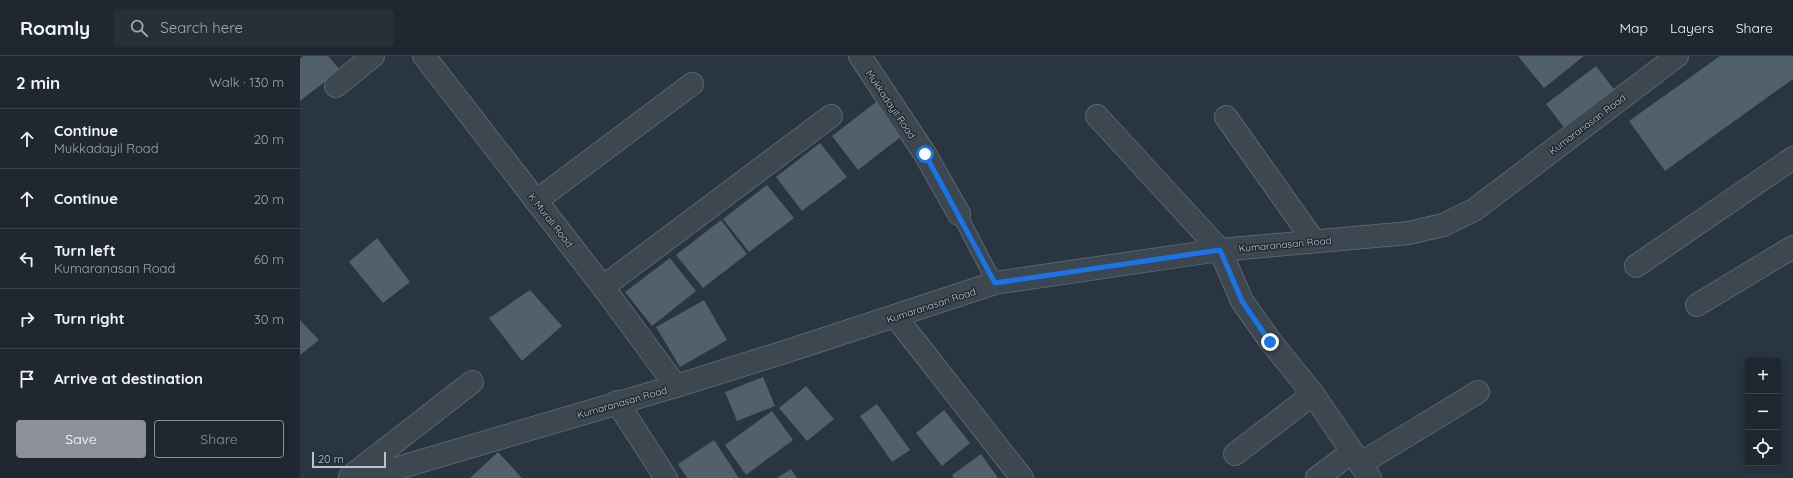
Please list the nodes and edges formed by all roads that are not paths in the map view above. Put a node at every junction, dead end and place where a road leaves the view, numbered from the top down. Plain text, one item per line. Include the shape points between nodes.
1 (374, 56) edge
2 (424, 56) edge
3 (860, 56) edge
4 (1677, 56) edge
5 (692, 84) dead end
6 (336, 86) dead end
7 (831, 116) dead end
8 (1097, 116) dead end
9 (1226, 117) dead end
10 (1793, 158) edge
11 (536, 201) junction
12 (959, 214) joint
13 (1314, 241) junction
14 (1793, 247) edge
15 (1220, 250) junction
16 (1636, 266) dead end
17 (995, 283) junction
18 (603, 287) junction
19 (1697, 305) dead end
20 (895, 316) junction
21 (472, 382) dead end
22 (676, 386) junction
23 (1478, 392) dead end
24 (1313, 394) junction
25 (617, 402) junction
26 (1235, 454) dead end
27 (1361, 465) edge
28 (349, 478) edge
29 (364, 478) edge
30 (666, 478) edge
31 (1022, 478) edge
32 (1317, 478) edge

1 - 6 street
2 - 11 street, K Murali Road
3 - 12 street, Mukkadayil Road via 925,154
4 - 13 street, Kumaranasan Road via 1474,210 1444,225 1409,233
5 - 11 street
7 - 18 street
8 - 15 street
9 - 13 street
10 - 16 street
11 - 18 street, K Murali Road
12 - 17 lane
13 - 15 street, Kumaranasan Road
14 - 19 street
15 - 17 street, Kumaranasan Road
15 - 24 street via 1242,301 1270,342
17 - 20 street, Kumaranasan Road
18 - 22 street, K Murali Road
20 - 22 street, Kumaranasan Road
20 - 31 street
21 - 28 street
22 - 25 street, Kumaranasan Road
23 - 27 street
24 - 26 street
24 - 27 street
25 - 29 street, Kumaranasan Road
25 - 30 street
27 - 32 street

